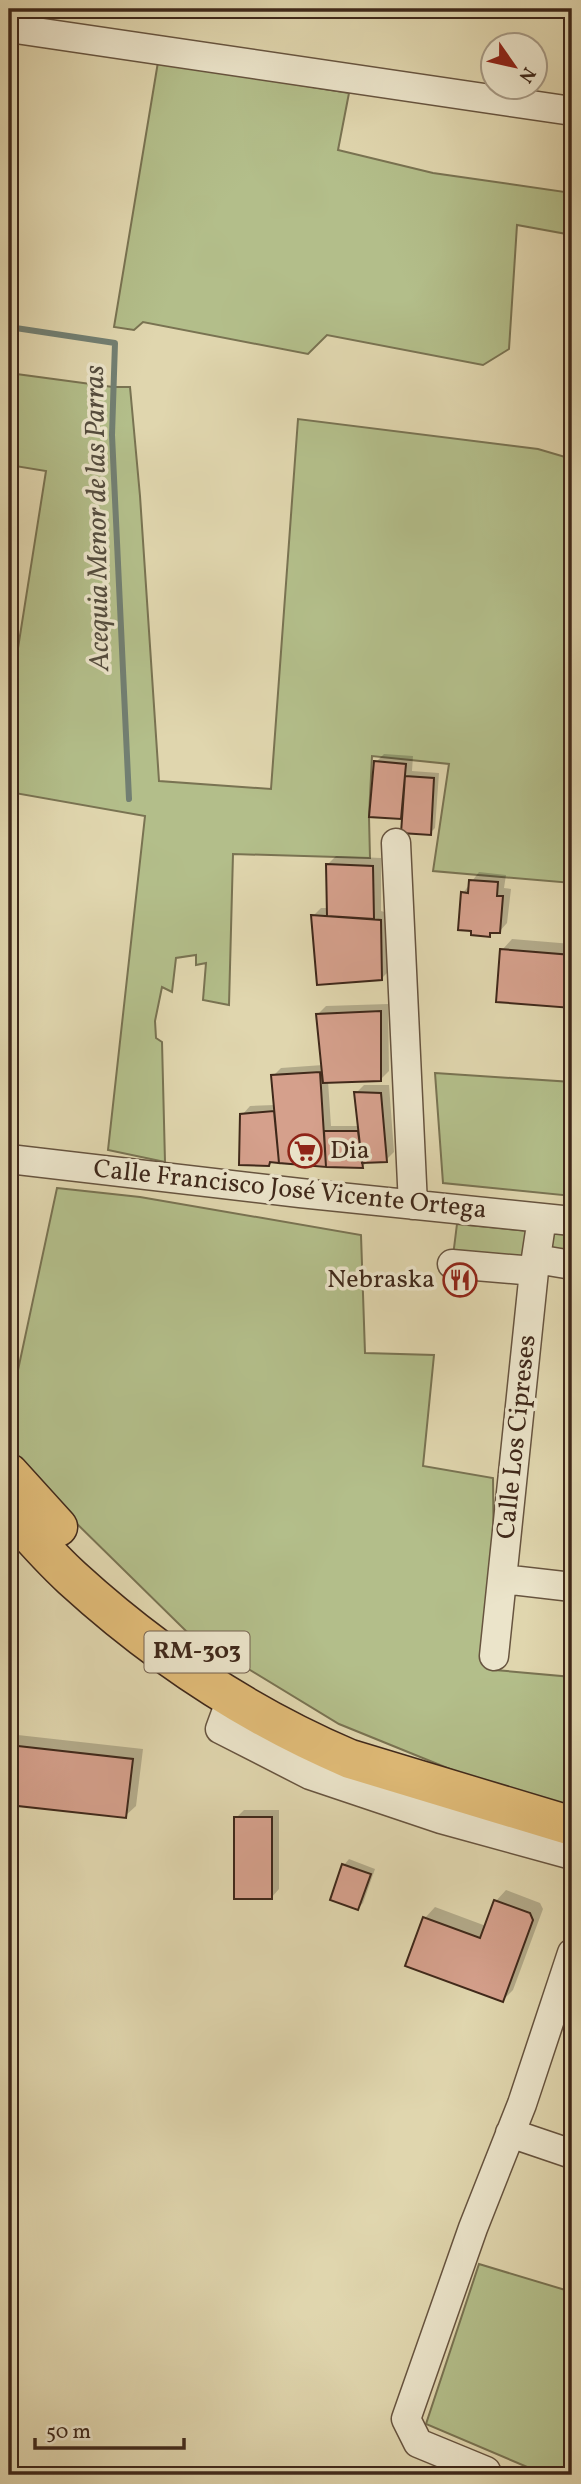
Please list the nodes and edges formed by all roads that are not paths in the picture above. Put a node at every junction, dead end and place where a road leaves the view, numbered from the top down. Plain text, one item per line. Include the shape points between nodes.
1 (9, 28) edge
2 (572, 111) edge
3 (396, 843) dead end
4 (9, 1159) edge
5 (413, 1205) junction
6 (542, 1218) junction
7 (572, 1221) edge
8 (452, 1264) dead end
9 (535, 1265) junction
10 (572, 1265) edge
11 (9, 1473) edge
12 (9, 1511) edge
13 (503, 1579) junction
14 (572, 1587) edge
15 (494, 1656) dead end
16 (231, 1699) junction
17 (422, 1781) junction
18 (572, 1826) edge
19 (572, 1856) edge
20 (572, 1953) edge
21 (510, 2133) junction
22 (572, 2154) edge
23 (484, 2475) edge

1 - 2 street
3 - 5 street
4 - 5 street, Calle Francisco José Vicente Ortega
5 - 6 street, Calle Francisco José Vicente Ortega
6 - 7 street, Calle Francisco José Vicente Ortega
6 - 9 street, Calle Los Cipreses
8 - 9 street
9 - 10 street
9 - 13 street, Calle Los Cipreses
11 - 17 highway, RM-303 via 99,1569 144,1612 192,1648 319,1730
12 - 16 highway, RM-303 via 103,1605
13 - 14 street
13 - 15 street, Calle Los Cipreses
16 - 17 highway, RM-303 via 318,1746
16 - 19 street via 220,1729 310,1775
17 - 18 highway, RM-303
20 - 21 street
21 - 22 street
21 - 23 street via 406,2419 418,2443 486,2472

